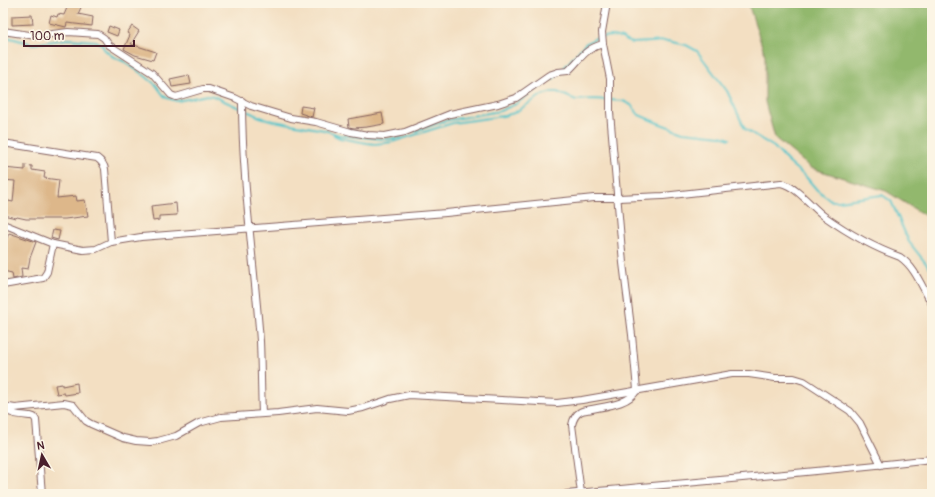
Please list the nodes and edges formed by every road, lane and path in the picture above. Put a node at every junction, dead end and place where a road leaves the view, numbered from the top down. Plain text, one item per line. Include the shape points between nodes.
1 (607, 3) edge
2 (3, 31) edge
3 (602, 44) junction
4 (242, 101) junction
5 (3, 143) edge
6 (618, 198) junction
7 (3, 224) edge
8 (250, 229) junction
9 (111, 242) junction
10 (53, 244) junction
11 (3, 285) edge
12 (932, 304) edge
13 (637, 390) junction
14 (262, 414) junction
15 (932, 459) edge
16 (881, 465) junction
17 (581, 493) junction
18 (42, 494) edge
19 (567, 494) edge

1 - 3 street
2 - 4 street via 36,36 68,32 98,34 109,45 152,73 171,95 176,97 209,89
3 - 4 street via 586,51 568,71 549,75 516,98 450,114 411,130 393,134 376,136 350,132 270,113
3 - 6 street via 610,79 610,112
4 - 8 street
5 - 9 street via 100,160 105,169
6 - 8 street via 594,198
6 - 12 street via 663,196 783,183 856,238 905,261 916,273
6 - 13 street
7 - 10 street
8 - 9 street via 141,237
8 - 14 street via 260,341
9 - 10 street via 89,250
10 - 11 street via 43,278
13 - 14 street via 557,403 409,395 348,411 317,408
13 - 16 street via 737,374 800,379 850,411 860,423
13 - 17 street via 626,400 579,412 574,418 572,425
14 - 18 street via 221,417 199,423 176,436 143,442 123,438 91,424 70,404 16,408 3,406 10,412 31,416 36,420
15 - 16 street
16 - 17 street
17 - 19 street

